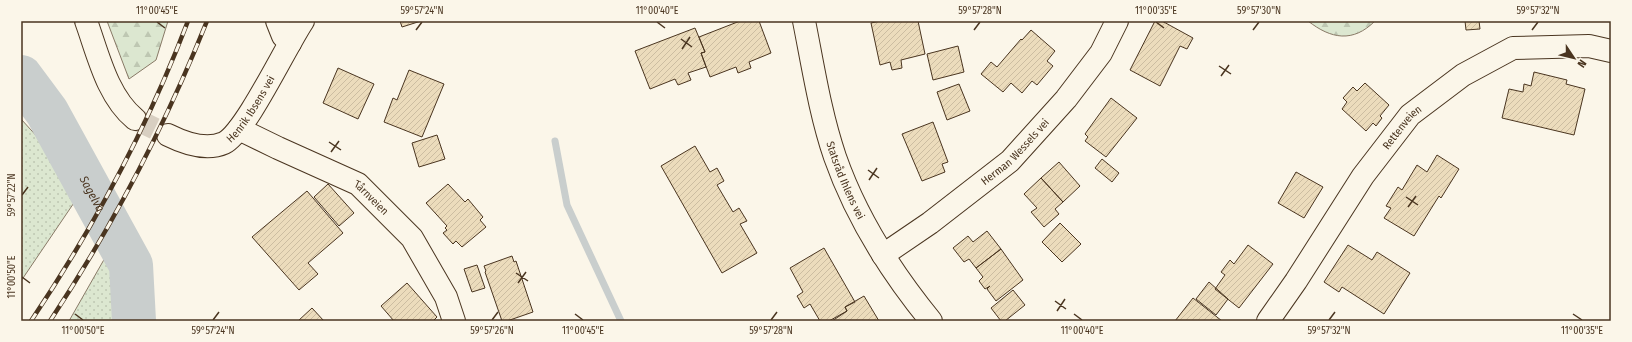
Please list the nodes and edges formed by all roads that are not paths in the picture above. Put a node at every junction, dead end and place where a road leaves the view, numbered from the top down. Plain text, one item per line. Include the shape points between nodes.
1 (86, 21) edge
2 (277, 21) edge
3 (303, 21) edge
4 (804, 21) edge
5 (1117, 21) edge
6 (290, 43) junction
7 (1611, 51) edge
8 (135, 119) tunnel mouth
9 (239, 129) junction
10 (168, 135) tunnel mouth
11 (883, 255) junction
12 (454, 321) edge
13 (931, 321) edge
14 (1268, 321) edge

1 - 8 street via 115,95
2 - 6 street via 283,36
3 - 6 street, Henrik Ibsens vei
4 - 11 street, Statsråd Ihlens vei via 823,114 835,156 863,221
5 - 11 street, Herman Wessels vei via 1096,59 1066,99 1010,162
6 - 9 street, Henrik Ibsens vei
7 - 14 street, Rettenveien via 1589,46 1513,48 1463,75 1410,115 1363,176
9 - 10 street, Henrik Ibsens vei via 229,140 212,146 188,144
9 - 12 street, Tårnveien via 358,184 412,238 446,297
11 - 13 street, Statsråd Ihlens vei

